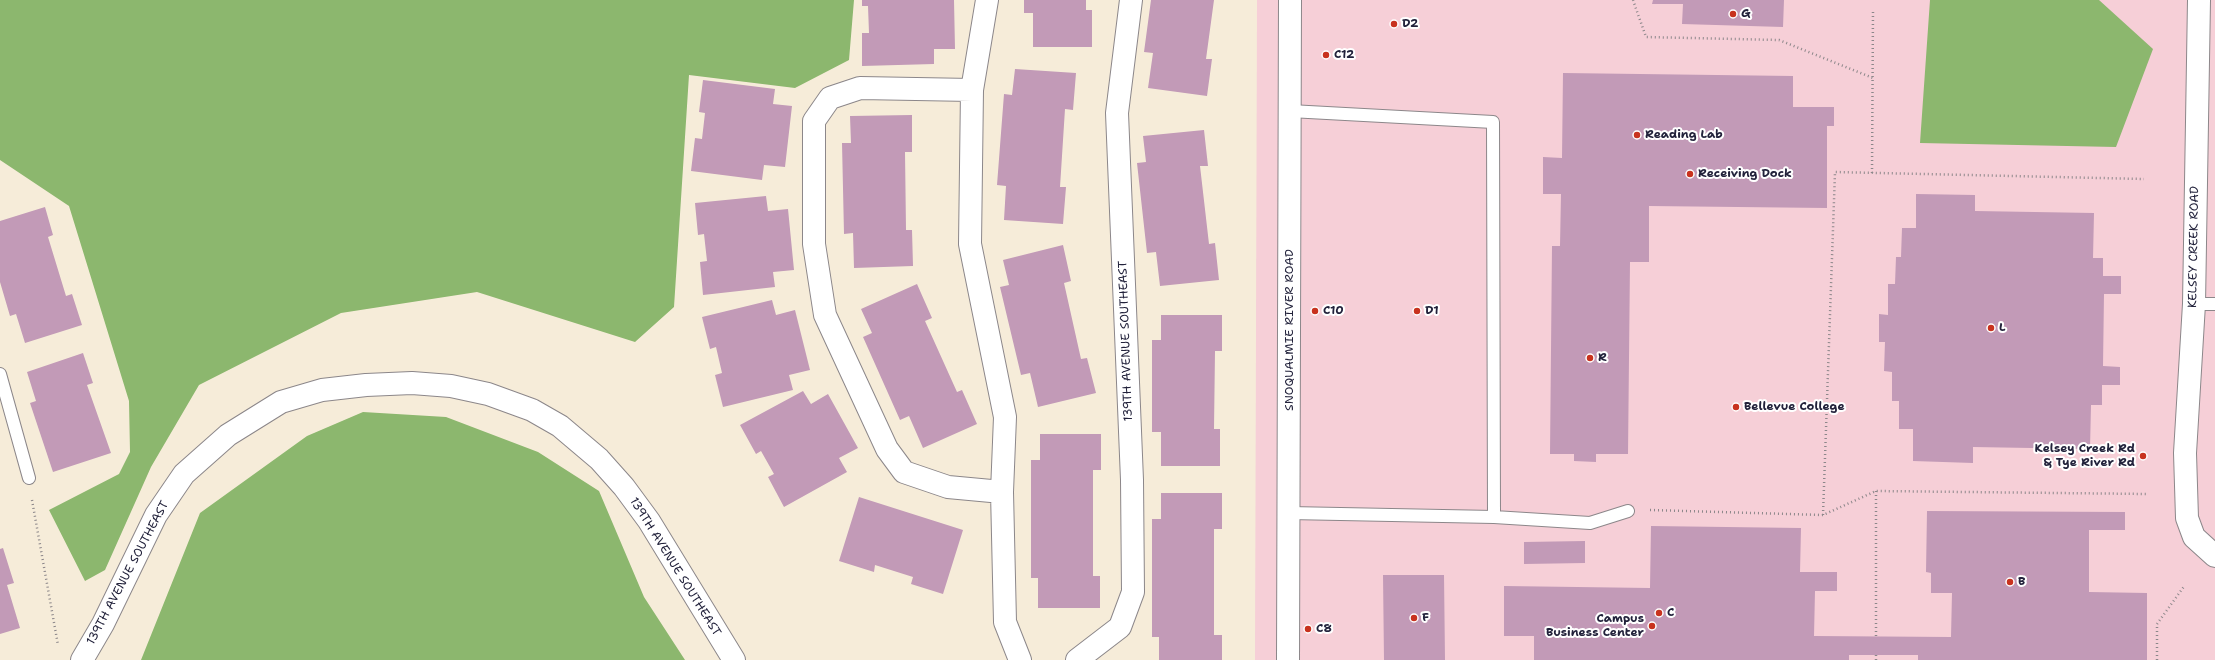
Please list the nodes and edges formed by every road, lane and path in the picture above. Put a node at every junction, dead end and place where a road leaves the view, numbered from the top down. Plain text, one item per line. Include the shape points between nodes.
1 (987, 0) edge
2 (1131, 0) edge
3 (1290, 0) edge
4 (1633, 0) edge
5 (2199, 0) edge
6 (1873, 10) dead end
7 (1873, 78) junction
8 (972, 90) junction
9 (1290, 111) junction
10 (1872, 172) junction
11 (2144, 179) dead end
12 (2194, 304) junction
13 (2215, 304) edge
14 (0, 374) edge
15 (29, 478) joint
16 (1876, 491) junction
17 (1002, 492) junction
18 (2148, 494) dead end
19 (1628, 511) joint
20 (1289, 513) junction
21 (1823, 515) junction
22 (1494, 517) junction
23 (2215, 556) edge
24 (2185, 585) dead end
25 (1876, 636) dead end
26 (59, 652) dead end
27 (1876, 655) dead end
28 (82, 660) edge
29 (734, 660) edge
30 (1020, 660) edge
31 (1077, 660) edge
32 (1288, 660) edge
33 (1876, 660) edge
34 (2157, 660) edge

1 - 8 street
2 - 31 street, 139TH AVENUE SOUTHEAST via 1117,113 1132,480 1133,592 1120,627
3 - 9 street, SNOQUALMIE RIVER ROAD
4 - 7 path via 1646,37 1779,40
5 - 12 street, KELSEY CREEK ROAD
6 - 7 path
7 - 10 path
8 - 17 street via 970,244 1005,417
8 - 17 street via 860,88 830,98 814,121 814,244 825,315 887,449 904,472 948,487
9 - 20 street, SNOQUALMIE RIVER ROAD
9 - 22 lane via 1493,122
10 - 11 path
10 - 21 path via 1835,172
12 - 13 lane
12 - 23 street, KELSEY CREEK ROAD via 2187,401 2187,518 2194,537
14 - 15 lane
15 - 26 path
16 - 18 path
16 - 21 path
16 - 25 path
17 - 30 street via 1005,622
19 - 21 path
19 - 22 lane via 1590,523
20 - 22 lane
20 - 32 street, SNOQUALMIE RIVER ROAD
24 - 34 path via 2157,624
27 - 33 path
28 - 29 street, 139TH AVENUE SOUTHEAST via 103,624 156,516 184,474 228,435 281,402 322,390 412,383 488,394 532,410 560,426 599,459 649,521

